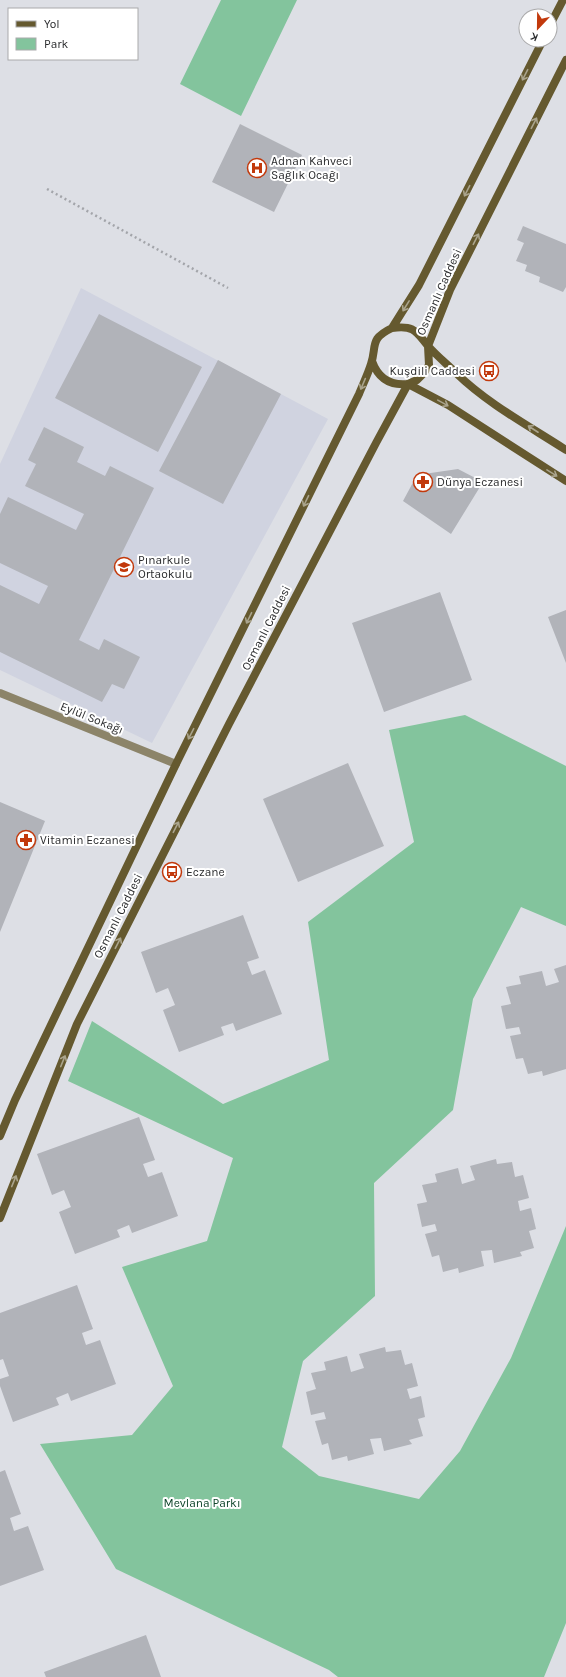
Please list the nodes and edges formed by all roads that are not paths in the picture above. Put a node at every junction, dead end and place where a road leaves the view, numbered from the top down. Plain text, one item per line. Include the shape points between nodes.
1 (563, 0) edge
2 (558, 10) edge
3 (539, 48) edge
4 (566, 60) edge
5 (392, 328) junction
6 (428, 346) junction
7 (372, 361) junction
8 (408, 384) junction
9 (566, 450) edge
10 (566, 481) edge
11 (0, 693) edge
12 (176, 764) junction
13 (0, 1136) edge
14 (0, 1218) edge

1 - 2 main road
3 -> 5 main road, Osmanlı Caddesi via 419,285
6 -> 4 main road, Osmanlı Caddesi via 450,290
5 - 6 main road via 401,327 418,332
5 - 7 main road, Osmanlı Caddesi via 378,337
6 - 8 main road, Osmanlı Caddesi via 430,356 426,369 417,380
9 -> 6 main road via 489,400
7 - 8 main road via 382,378 390,383
7 -> 12 main road, Osmanlı Caddesi via 359,394
8 -> 10 main road via 448,405
14 -> 8 main road, Osmanlı Caddesi via 77,1024 226,731
11 - 12 street, Eylül Sokağı
12 - 13 main road, Osmanlı Caddesi

